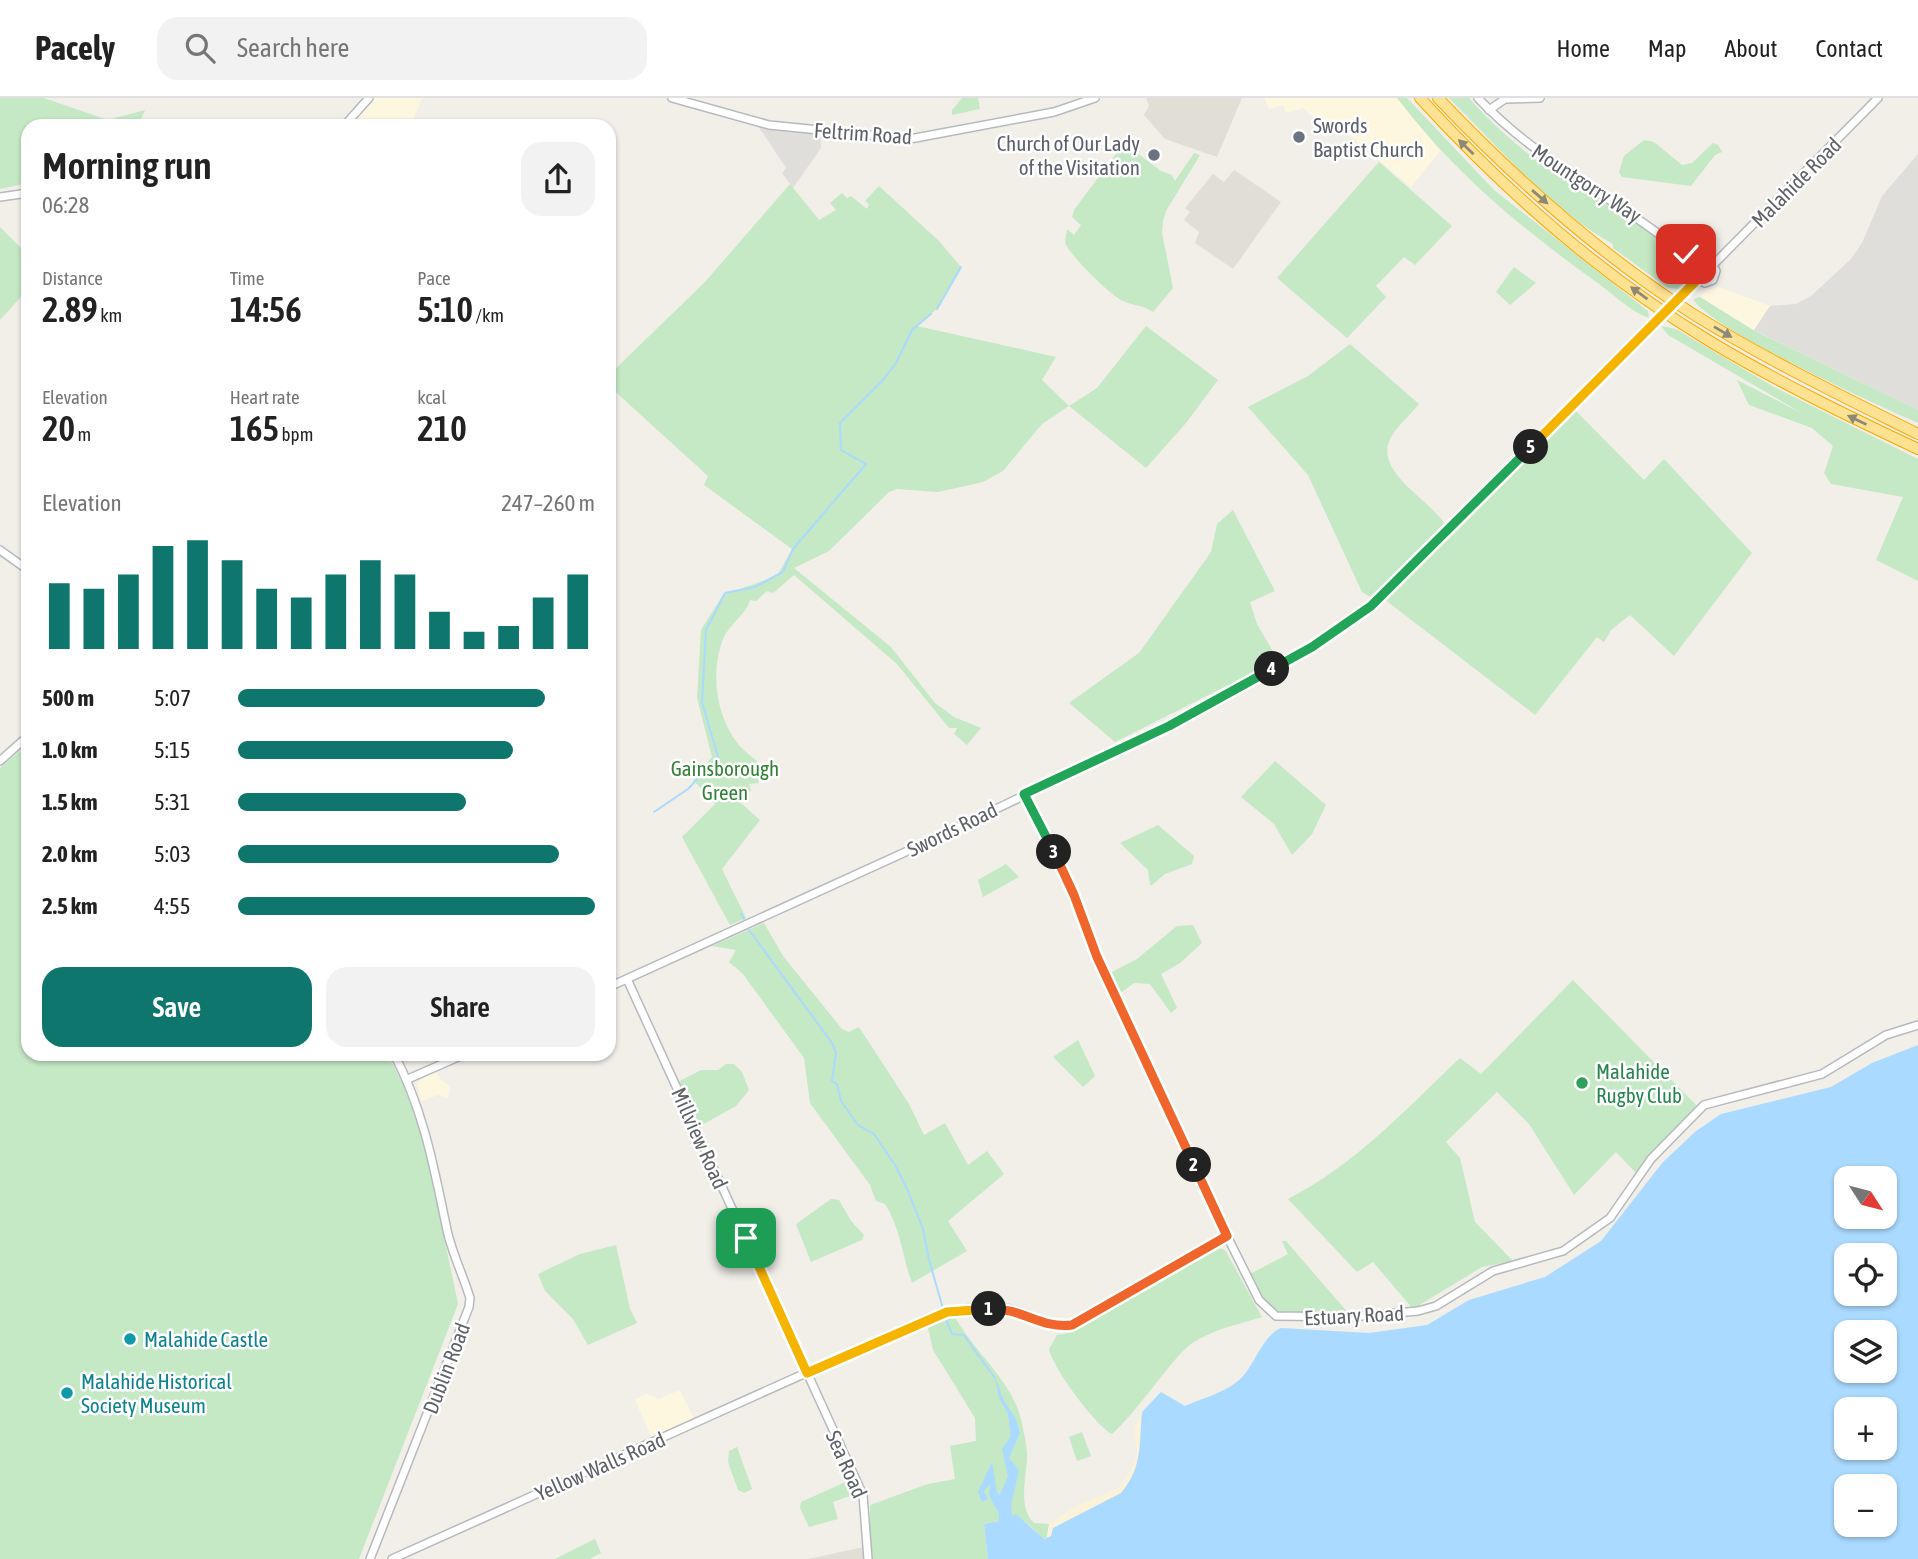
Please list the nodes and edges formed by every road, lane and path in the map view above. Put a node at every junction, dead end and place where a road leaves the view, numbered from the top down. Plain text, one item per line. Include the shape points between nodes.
1 (369, 98) edge
2 (672, 98) edge
3 (1095, 98) edge
4 (1420, 98) edge
5 (1438, 98) edge
6 (1478, 98) edge
7 (1540, 98) edge
8 (1878, 98) edge
9 (703, 101) edge
10 (1489, 110) junction
11 (350, 119) edge
12 (21, 193) edge
13 (0, 197) edge
14 (1698, 265) junction
15 (1713, 265) junction
16 (1697, 279) junction
17 (1918, 434) edge
18 (1918, 449) edge
19 (0, 550) edge
20 (21, 565) edge
21 (21, 742) edge
22 (0, 761) edge
23 (1024, 794) junction
24 (627, 979) junction
25 (616, 984) edge
26 (1918, 1025) edge
27 (398, 1061) edge
28 (449, 1061) edge
29 (408, 1079) junction
30 (1227, 1236) junction
31 (807, 1373) junction
32 (370, 1559) edge
33 (392, 1559) edge
34 (868, 1559) edge

1 - 11 street
2 - 9 street, Feltrim Road
3 - 9 street, Feltrim Road via 1054,112 910,139 769,125
18 -> 4 highway via 1746,362 1640,294 1570,242 1503,183
5 -> 17 highway via 1511,172 1592,242 1658,290 1787,369
6 - 10 street, Mountgorry Way
7 - 10 street via 1505,99
8 - 15 street, Malahide Road
10 - 14 street, Mountgorry Way via 1558,167 1637,215
12 - 13 street
14 - 15 street
14 - 16 street
15 - 16 street via 1713,280
16 - 23 street, Swords Road, bridge via 1354,619 1292,659 1169,726
19 - 20 street
21 - 22 street
23 - 24 street, Swords Road
23 - 30 street, Estuary Road
24 - 25 street, Swords Road
24 - 31 street, Millview Road
26 - 30 street, Estuary Road via 1886,1035 1822,1074 1704,1105 1656,1152 1600,1228 1548,1257 1493,1271 1427,1309 1354,1317 1276,1316 1259,1300
27 - 29 street, Dublin Road
28 - 29 street
29 - 32 street, Dublin Road via 425,1125 447,1233 469,1307
30 - 31 street, Yellow Walls Road via 1072,1325 1052,1326 1010,1308 944,1313
31 - 33 street, Yellow Walls Road
31 - 34 street, Sea Road via 865,1500

